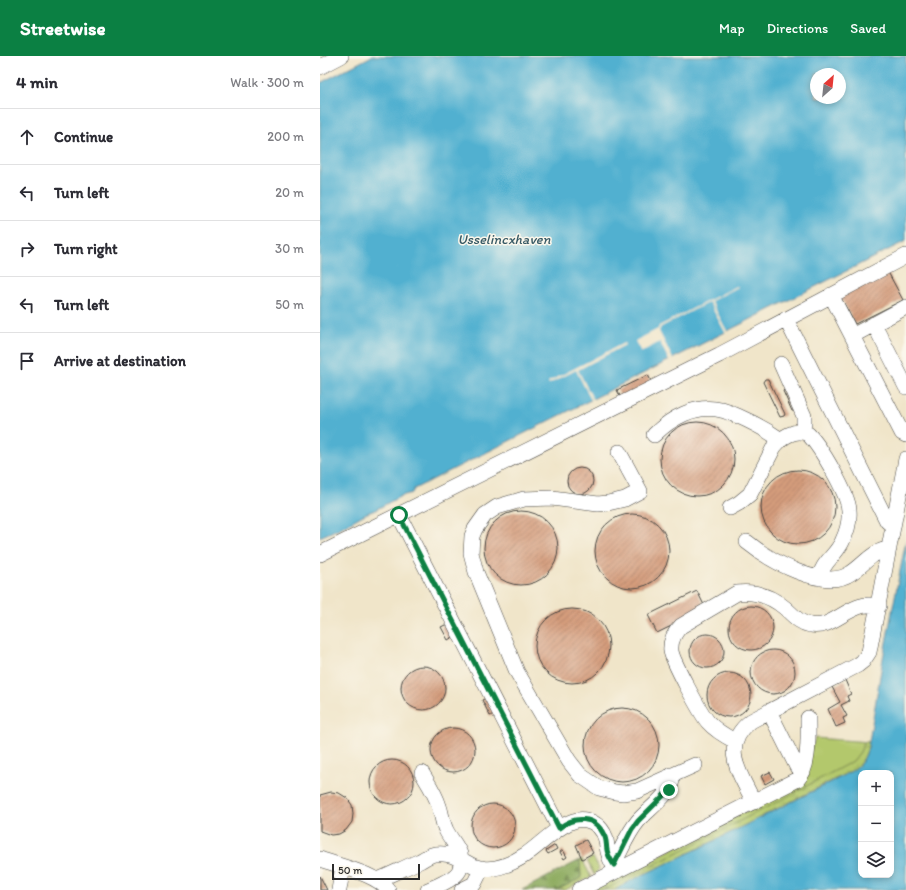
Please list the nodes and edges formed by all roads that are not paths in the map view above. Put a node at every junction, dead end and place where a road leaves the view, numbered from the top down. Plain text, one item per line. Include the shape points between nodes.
1 (341, 56) edge
2 (320, 66) edge
3 (906, 256) edge
4 (832, 295) junction
5 (906, 307) edge
6 (786, 319) junction
7 (874, 324) junction
8 (852, 336) junction
9 (781, 364) dead end
10 (906, 387) edge
11 (800, 432) junction
12 (654, 435) dead end
13 (906, 436) edge
14 (781, 440) junction
15 (619, 452) dead end
16 (906, 459) edge
17 (730, 508) dead end
18 (399, 515) junction
19 (893, 526) junction
20 (747, 542) dead end
21 (889, 549) junction
22 (320, 554) edge
23 (819, 578) junction
24 (879, 606) junction
25 (769, 711) junction
26 (808, 718) dead end
27 (735, 741) junction
28 (695, 765) dead end
29 (803, 772) junction
30 (422, 773) dead end
31 (672, 775) junction
32 (754, 802) junction
33 (559, 828) junction
34 (320, 859) edge
35 (461, 859) junction
36 (343, 867) junction
37 (482, 868) junction
38 (612, 871) junction
39 (383, 885) edge
40 (340, 890) edge
41 (428, 890) edge
42 (462, 890) edge
43 (579, 890) edge

1 - 2 street
3 - 4 street
4 - 6 street
4 - 8 street
5 - 7 street
6 - 18 street via 712,359
6 - 19 street via 887,521
7 - 8 street
7 - 10 street
8 - 13 street via 902,434
9 - 11 street via 804,416
11 - 14 street
11 - 23 street via 808,434 822,452 845,495 849,509 845,535
12 - 14 street via 681,415 714,409 729,412 756,424
14 - 17 street via 774,447 750,494
15 - 31 street via 640,491 625,499 598,504 552,498 505,504 491,511 480,521 472,536 471,553 476,572 517,672 569,761 580,775 599,788 623,793 637,791
16 - 19 street
18 - 22 street
18 - 33 street
19 - 21 street
20 - 23 street via 779,564
21 - 23 street via 877,552 843,577
21 - 24 street
24 - 25 street via 871,647 863,661
24 - 27 street via 859,606 827,623 810,625 798,620 775,601 762,595 745,592 736,593 681,626 672,639 671,655 701,713 720,733
25 - 27 street via 746,725
25 - 29 street via 797,767
26 - 29 street
27 - 32 street via 735,762
28 - 31 street
29 - 32 street via 794,782
30 - 35 street via 439,805 446,831 457,846
31 - 38 street via 673,782 669,790 632,829
32 - 38 street
33 - 37 street via 523,857 500,867
33 - 38 street via 575,819 597,825 605,836
34 - 36 street
35 - 37 street
35 - 39 street via 447,854 434,854
35 - 41 street via 456,876
36 - 39 street
36 - 40 street
37 - 42 street via 474,884
38 - 43 street

